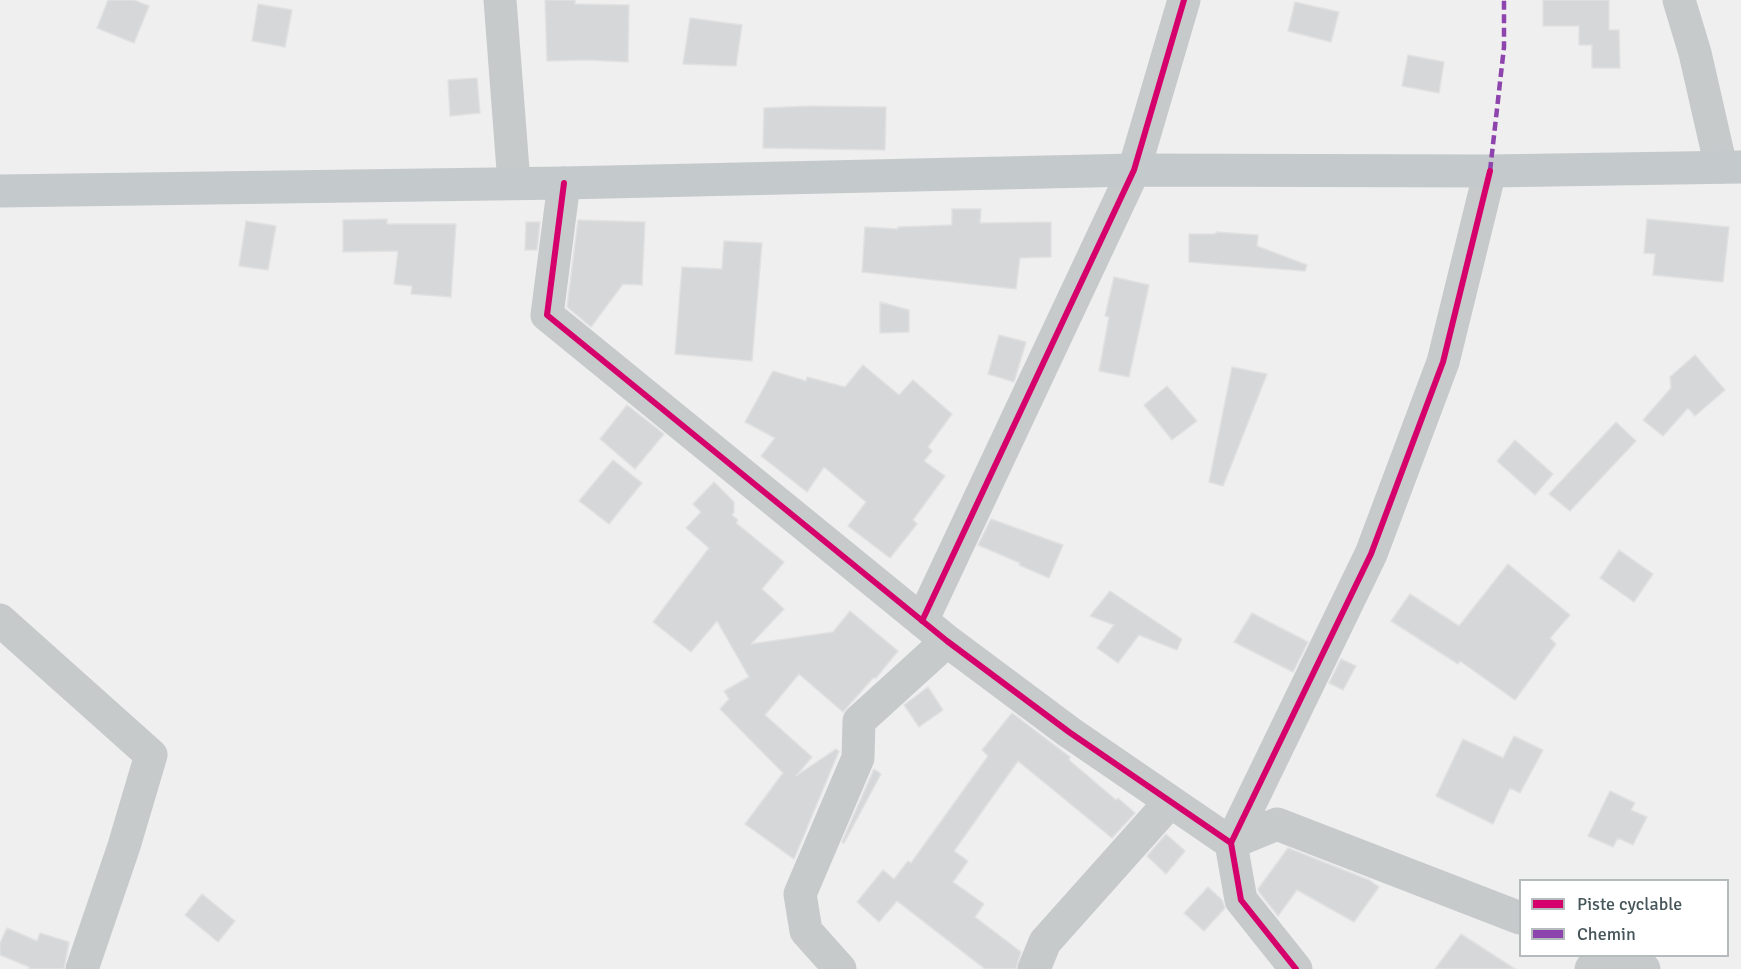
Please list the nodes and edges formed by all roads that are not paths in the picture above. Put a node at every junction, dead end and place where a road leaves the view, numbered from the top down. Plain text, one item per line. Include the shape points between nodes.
1 (500, 0) edge
2 (1185, 0) edge
3 (1679, 0) edge
4 (1731, 167) edge
5 (1134, 170) junction
6 (1490, 171) junction
7 (514, 183) junction
8 (564, 183) junction
9 (0, 191) edge
10 (0, 620) edge
11 (922, 621) junction
12 (947, 641) junction
13 (1170, 802) junction
14 (1231, 843) junction
15 (1519, 917) edge
16 (1617, 957) edge
17 (82, 969) edge
18 (840, 969) edge
19 (1035, 969) edge
20 (1296, 969) edge
21 (1644, 969) edge

1 - 7 street
2 - 5 street
3 - 4 street
4 - 6 main road
5 - 6 main road
5 - 8 main road
5 - 11 street
6 - 14 street via 1443,362 1371,554
7 - 8 main road
7 - 9 main road
8 - 11 street via 547,315
10 - 17 street via 151,755
11 - 12 street
12 - 13 street
12 - 18 street via 859,721 858,758 800,894 806,931
13 - 14 street
13 - 19 street via 1045,942
14 - 15 street via 1277,824
14 - 20 street via 1241,900
16 - 21 street

